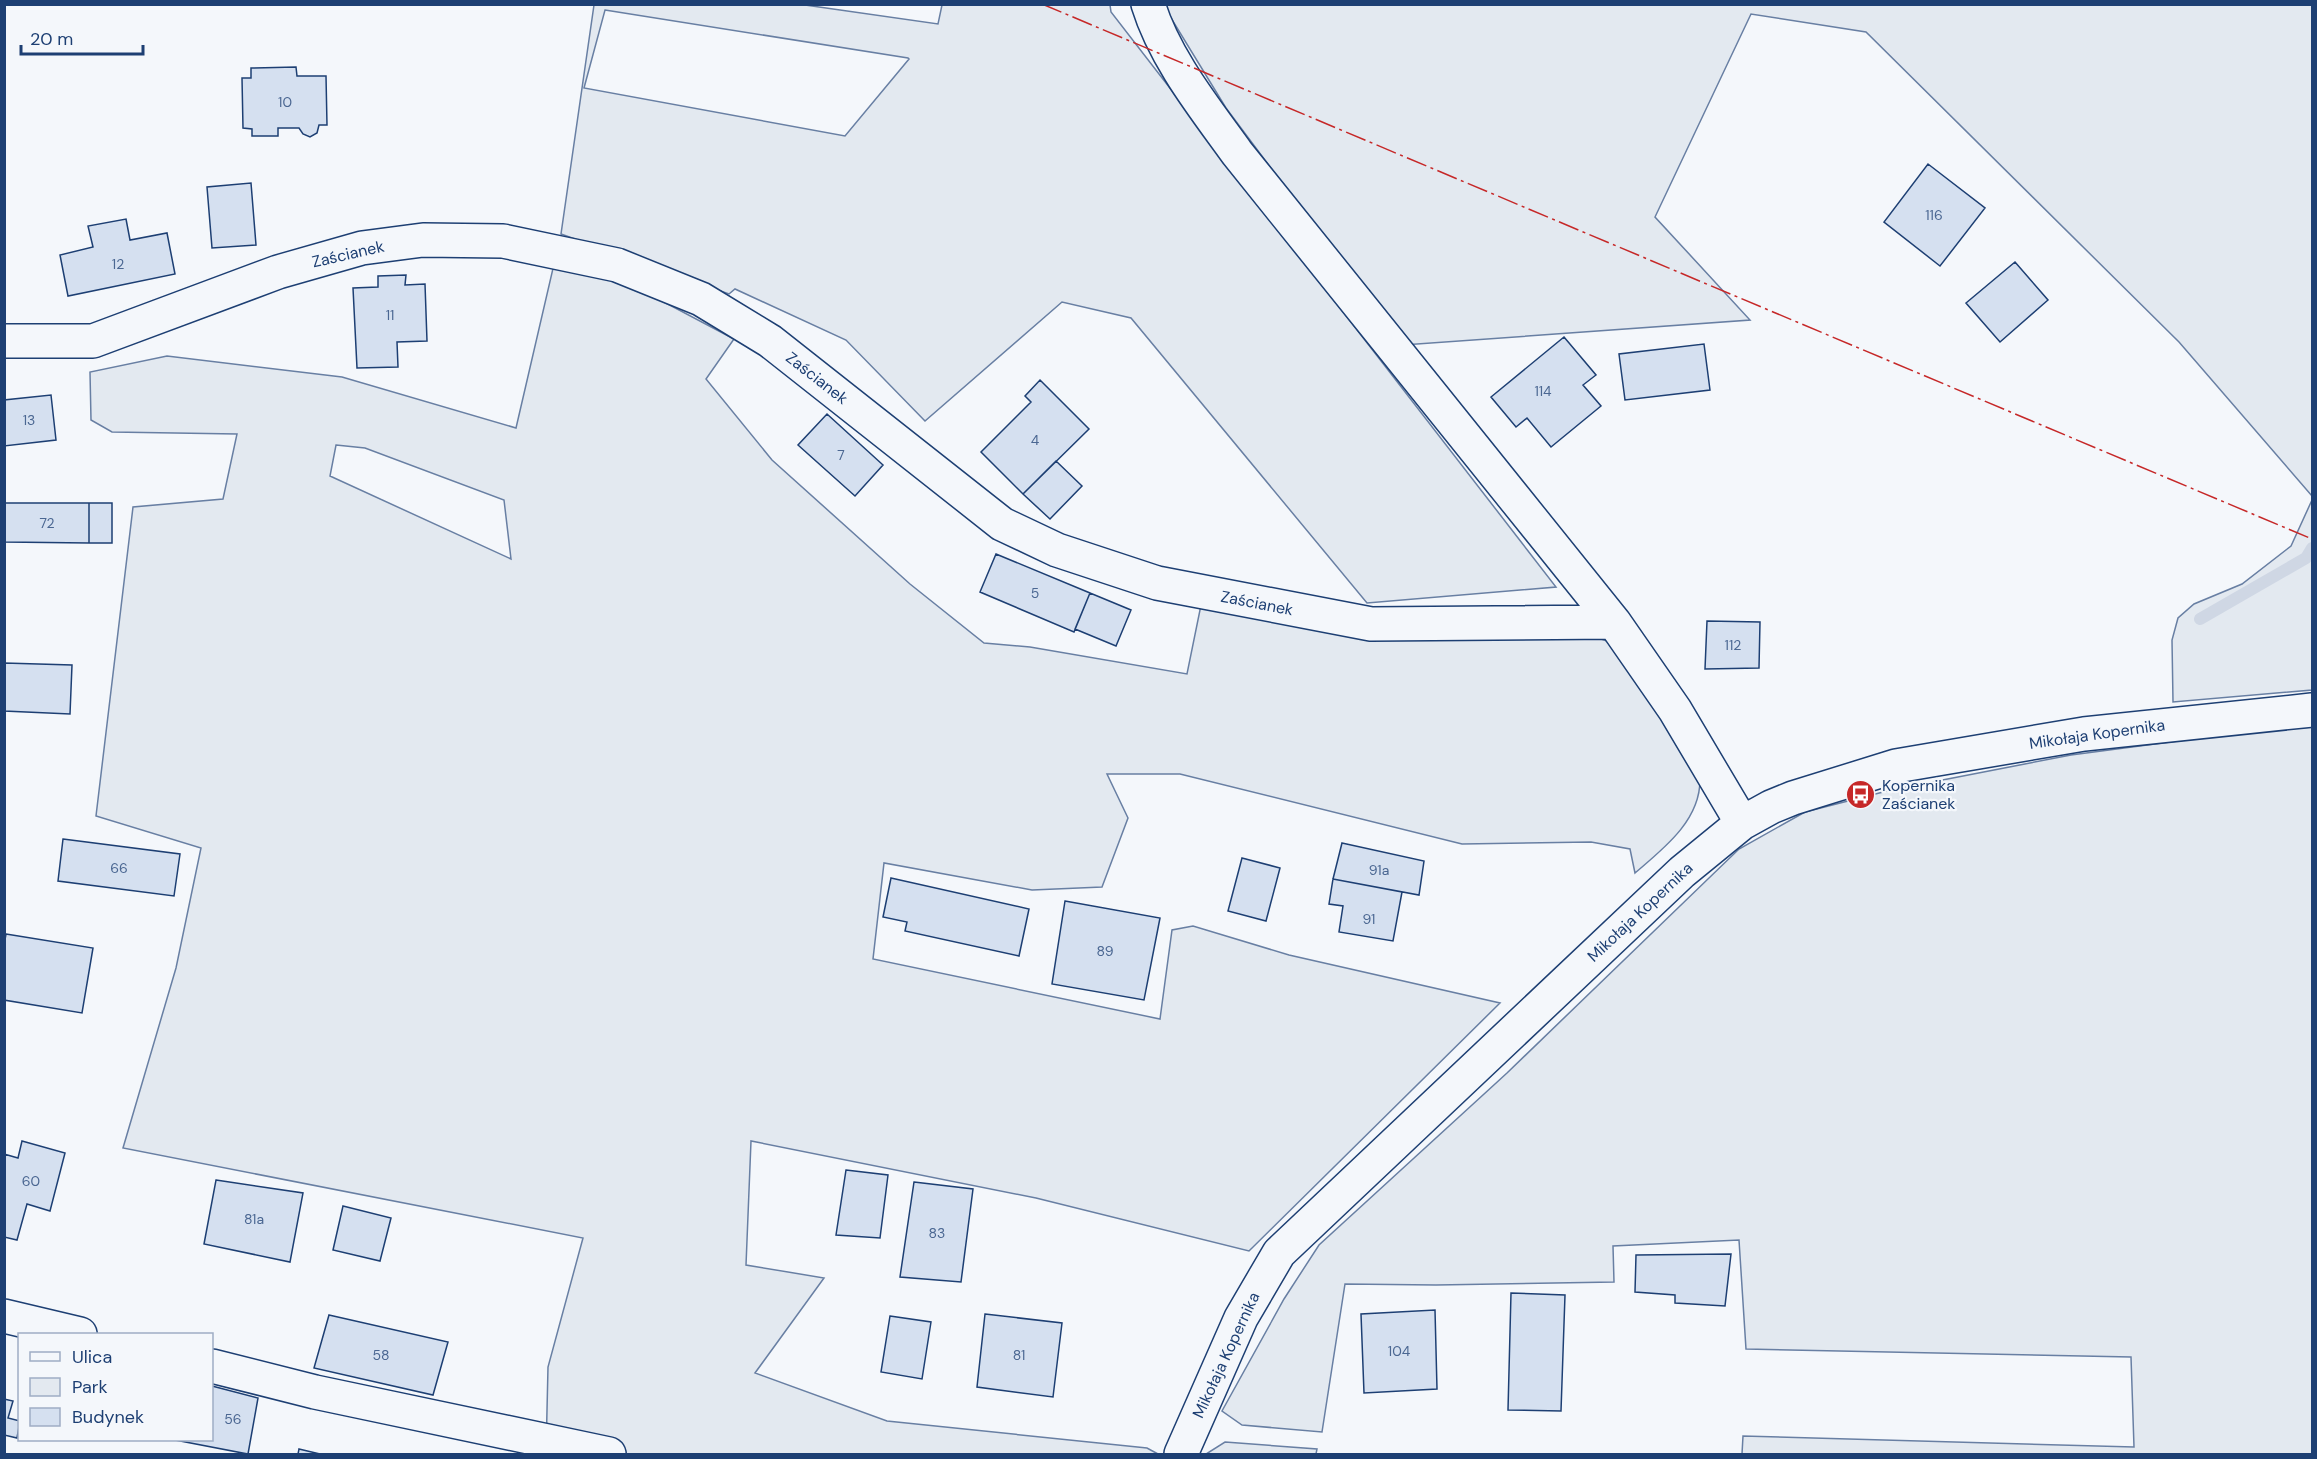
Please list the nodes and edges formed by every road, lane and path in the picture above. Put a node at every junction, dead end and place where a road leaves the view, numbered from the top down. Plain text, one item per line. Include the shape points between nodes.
1 (1148, 4) edge
2 (4, 342) edge
3 (1614, 622) junction
4 (2313, 710) edge
5 (1742, 823) junction
6 (4, 1316) edge
7 (72, 1333) edge
8 (213, 1366) edge
9 (609, 1455) edge
10 (1181, 1455) edge

1 - 3 street via 1169,53 1237,153
2 - 3 street, Zaścianek via 93,341 278,272 362,248 423,240 503,241 616,265 701,299 770,341 1002,524 1057,550 1157,583 1371,624
3 - 5 street via 1675,710
4 - 5 street, Mikołaja Kopernika via 2084,734 1896,766 1793,798
5 - 10 street, Mikołaja Kopernika via 1682,872 1279,1253 1241,1318
6 - 7 street
8 - 9 street

